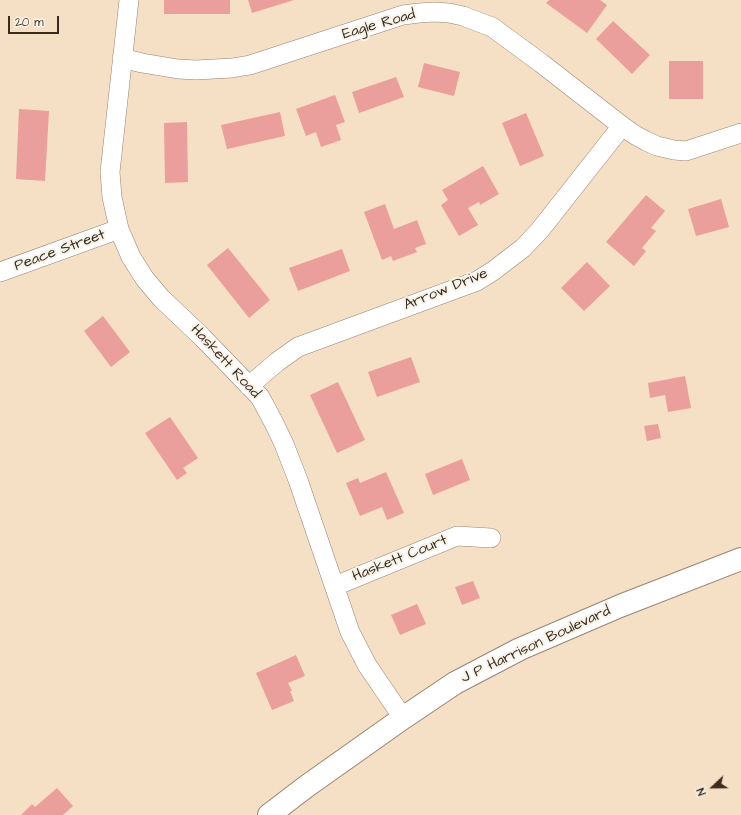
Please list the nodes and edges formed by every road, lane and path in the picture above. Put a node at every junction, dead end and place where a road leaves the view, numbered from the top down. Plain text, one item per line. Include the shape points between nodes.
1 (129, 0) edge
2 (122, 58) junction
3 (622, 126) junction
4 (741, 133) edge
5 (120, 229) junction
6 (0, 272) edge
7 (249, 386) junction
8 (491, 538) dead end
9 (741, 559) edge
10 (334, 586) junction
11 (403, 718) junction
12 (269, 815) edge

1 - 2 street, Haskett Road
2 - 3 street, Eagle Road via 178,69 232,68 250,65 404,15 426,12 449,13 492,27
2 - 5 street, Haskett Road via 110,172 112,197
3 - 4 street, Eagle Road via 657,146 686,151
3 - 7 street, Arrow Drive via 540,230 523,248 493,272 477,281 298,347
5 - 6 street, Peace Street
5 - 7 street, Haskett Road via 145,279
7 - 10 street, Haskett Road via 260,398 284,444
8 - 10 street, Haskett Court via 457,536
9 - 11 street, J P Harrison Boulevard via 620,606 520,649 455,683
10 - 11 street, Haskett Road via 360,652
11 - 12 street, J P Harrison Boulevard

